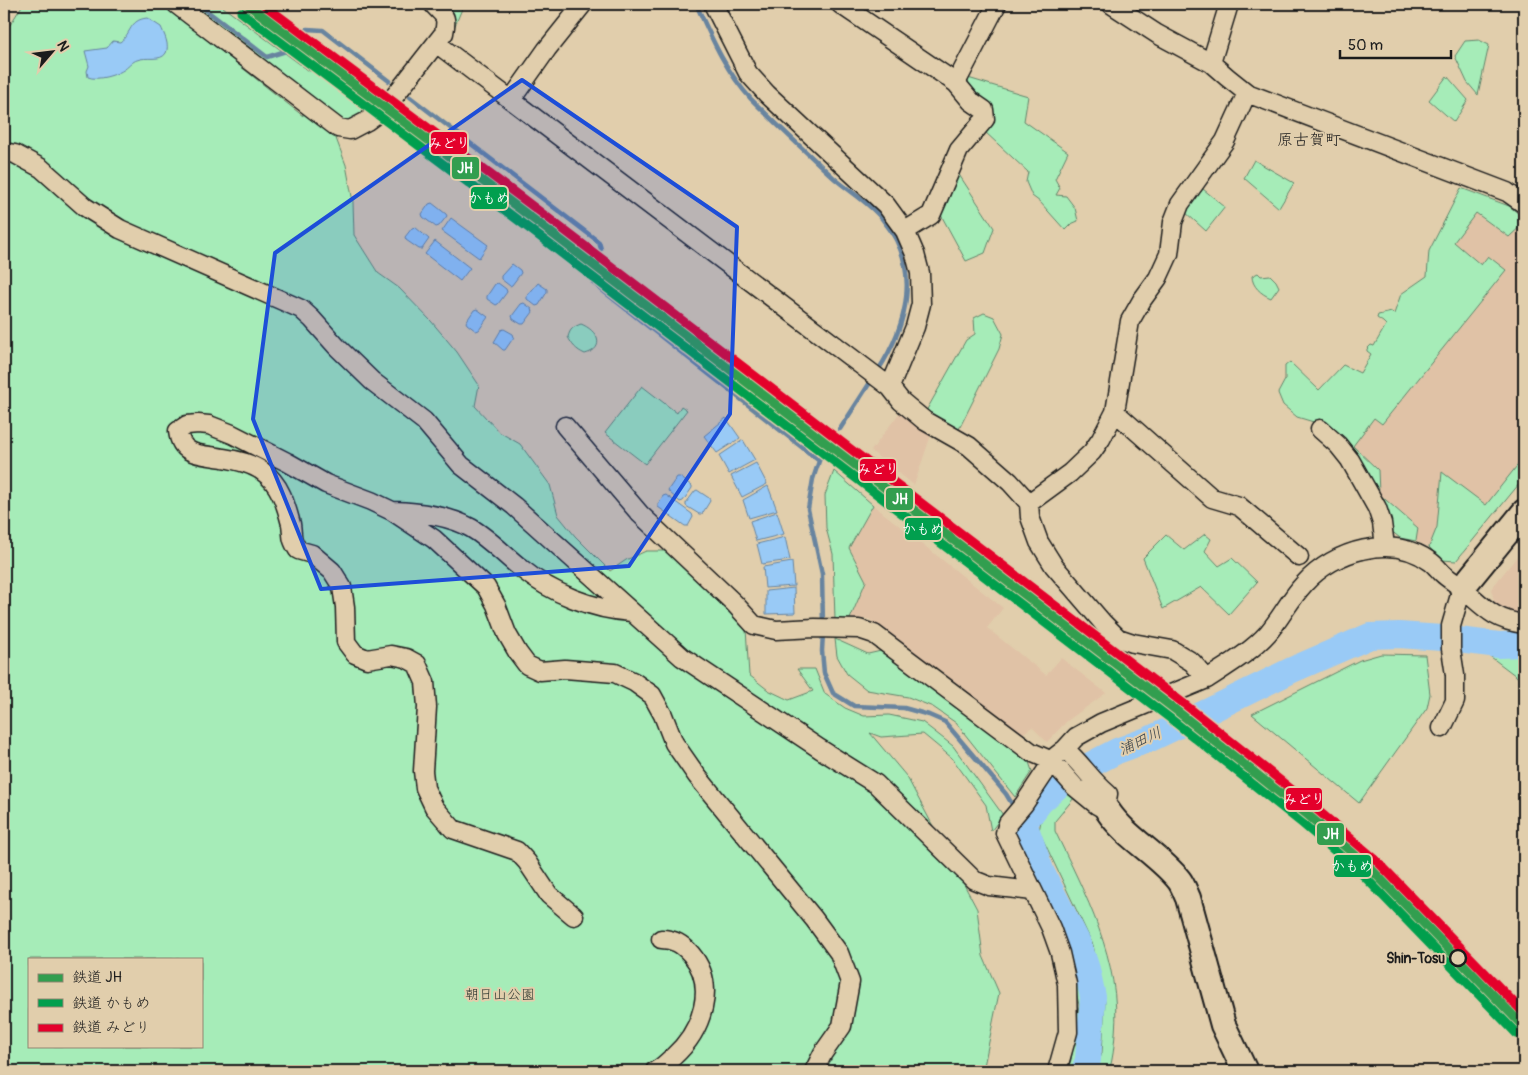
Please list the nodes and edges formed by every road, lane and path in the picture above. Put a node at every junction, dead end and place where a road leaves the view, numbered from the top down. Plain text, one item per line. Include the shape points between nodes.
1 (176, 4) edge
2 (433, 4) edge
3 (583, 4) edge
4 (713, 4) edge
5 (840, 4) edge
6 (997, 4) edge
7 (1111, 4) edge
8 (1229, 4) edge
9 (436, 43) junction
10 (1211, 63) junction
11 (956, 83) junction
12 (1247, 92) junction
13 (511, 100) junction
14 (4, 152) edge
15 (1523, 201) edge
16 (905, 231) junction
17 (887, 385) junction
18 (1115, 412) junction
19 (565, 426) dead end
20 (1320, 429) dead end
21 (1029, 503) junction
22 (392, 511) junction
23 (1524, 512) edge
24 (1385, 546) junction
25 (1299, 557) dead end
26 (1462, 588) junction
27 (631, 612) junction
28 (1524, 624) edge
29 (1207, 679) junction
30 (1442, 728) dead end
31 (1076, 760) junction
32 (1057, 767) junction
33 (1108, 811) junction
34 (1033, 891) junction
35 (574, 916) dead end
36 (661, 939) dead end
37 (655, 1071) edge
38 (814, 1071) edge
39 (1056, 1071) edge
40 (1245, 1071) edge

1 - 9 street via 338,128 350,130 386,107
2 - 9 street via 445,15 446,22
3 - 13 street
4 - 16 street via 748,72 767,94 886,205
5 - 11 street
6 - 11 street
7 - 10 street
8 - 10 street
9 - 13 street
10 - 12 street
11 - 16 street via 971,102 984,110 985,119 959,150 931,214
12 - 15 street
12 - 18 street via 1225,141 1180,204 1173,222 1169,254 1158,278 1130,321
13 - 17 street
14 - 27 street via 41,168 85,207 120,229 301,310 372,381 424,421 461,465 514,506
16 - 17 street via 920,272 921,304 915,326
17 - 21 street via 925,421 988,461
18 - 21 street via 1092,452
18 - 25 street via 1212,498 1239,506
19 - 32 street via 640,514 754,625 776,630 848,628 874,634 1031,752
20 - 24 street via 1350,460 1377,508
21 - 29 street via 1030,517 1039,542 1054,566 1118,638 1172,650 1192,662
22 - 27 street via 418,512 458,522 473,529 549,589 618,612
22 - 35 street via 326,484 273,454 209,425 186,425 178,431 181,441 190,451 242,461 263,471 278,487 287,508 292,540 298,550 312,554 332,571 342,587 346,642 355,654 367,659 391,655 417,664 425,682 427,707 425,788 434,807 453,829 517,851 533,869 549,896
22 - 38 street via 434,539 486,587 507,634 527,665 540,671 565,669 615,673 652,695 674,743 697,776 839,954 850,982 842,1026
23 - 26 street
24 - 26 street via 1417,554 1432,562
24 - 29 street via 1352,553 1316,572 1294,595 1268,634
26 - 28 street via 1489,612 1509,622
26 - 30 street via 1451,626 1455,701
27 - 34 street via 682,657 876,784 974,880 989,886
29 - 31 street via 1101,723 1076,737
31 - 32 street via 1056,756
31 - 33 street via 1108,794
32 - 33 street via 1075,787
32 - 34 street via 1008,823 1004,833
33 - 40 street via 1115,822 1180,882 1188,898 1223,1026
34 - 39 street via 1051,928 1067,984 1068,1032
36 - 37 street via 671,939 684,946 698,963 706,990 700,1022 683,1048

